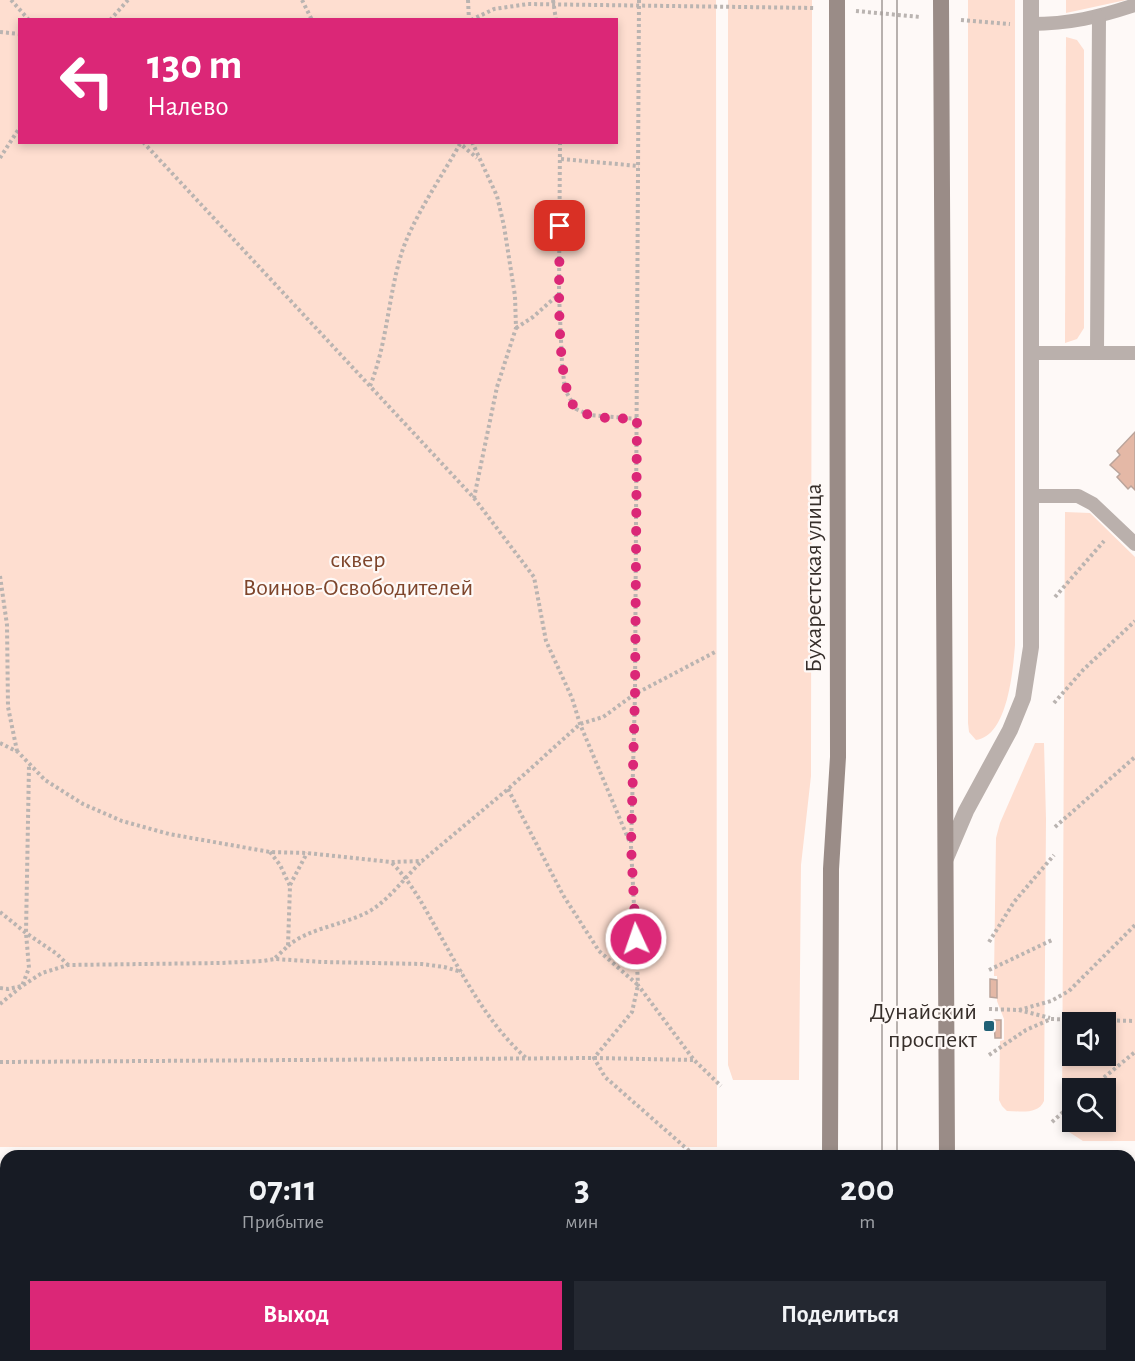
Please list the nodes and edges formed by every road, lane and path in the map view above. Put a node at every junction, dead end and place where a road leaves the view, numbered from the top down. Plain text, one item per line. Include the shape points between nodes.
1 (11, 0) edge
2 (128, 0) edge
3 (302, 0) edge
4 (468, 0) edge
5 (837, 0) edge
6 (941, 0) edge
7 (1031, 0) edge
8 (553, 2) edge
9 (639, 2) edge
10 (1135, 5) edge
11 (812, 8) dead end
12 (1099, 17) junction
13 (27, 18) edge
14 (112, 18) edge
15 (311, 18) edge
16 (470, 18) edge
17 (474, 18) edge
18 (556, 18) edge
19 (1031, 24) junction
20 (0, 32) edge
21 (18, 34) edge
22 (18, 130) edge
23 (145, 144) edge
24 (460, 144) edge
25 (462, 144) edge
26 (472, 144) edge
27 (560, 144) edge
28 (0, 158) edge
29 (561, 159) junction
30 (480, 160) junction
31 (639, 166) junction
32 (559, 294) junction
33 (516, 328) junction
34 (1031, 353) junction
35 (1097, 353) junction
36 (1135, 353) edge
37 (370, 386) junction
38 (637, 419) junction
39 (1031, 496) junction
40 (474, 498) junction
41 (1117, 527) junction
42 (1135, 544) edge
43 (0, 576) edge
44 (1055, 597) dead end
45 (1135, 621) edge
46 (717, 651) dead end
47 (635, 694) junction
48 (1054, 703) dead end
49 (580, 724) junction
50 (0, 743) edge
51 (18, 752) junction
52 (1135, 757) edge
53 (29, 765) junction
54 (508, 789) junction
55 (1055, 826) dead end
56 (631, 846) junction
57 (270, 852) junction
58 (307, 853) junction
59 (1054, 855) dead end
60 (946, 858) junction
61 (422, 861) junction
62 (391, 862) junction
63 (405, 876) junction
64 (290, 886) junction
65 (0, 912) edge
66 (1135, 925) edge
67 (26, 933) junction
68 (1052, 940) dead end
69 (989, 942) dead end
70 (288, 946) junction
71 (275, 959) junction
72 (68, 965) junction
73 (989, 970) dead end
74 (462, 972) junction
75 (638, 985) junction
76 (22, 986) junction
77 (0, 988) edge
78 (0, 1004) edge
79 (989, 1010) dead end
80 (1018, 1010) junction
81 (1051, 1019) junction
82 (1135, 1021) edge
83 (1135, 1052) edge
84 (989, 1055) dead end
85 (527, 1058) junction
86 (594, 1058) junction
87 (694, 1060) junction
88 (0, 1062) edge
89 (1103, 1078) edge
90 (721, 1086) dead end
91 (1062, 1113) edge
92 (1052, 1122) dead end
93 (688, 1150) edge
94 (830, 1150) edge
95 (947, 1150) edge

1 - 13 path
2 - 14 path
3 - 15 path
4 - 16 path
5 - 94 main road, Бухарестская улица via 838,757 831,869
6 - 60 main road
7 - 19 street
8 - 9 path
8 - 17 path via 494,9
8 - 18 path
9 - 11 path
9 - 31 path
10 - 12 lane
12 - 19 lane
12 - 35 lane
19 - 34 street
20 - 21 path
22 - 28 path
23 - 37 path
24 - 37 path via 402,252
25 - 30 path
26 - 30 path
27 - 29 path
29 - 31 path
29 - 32 path
30 - 33 path via 504,226
31 - 38 path
32 - 33 path
32 - 38 path via 565,390 576,409 590,415
33 - 40 path via 497,387
34 - 35 lane
34 - 39 street
35 - 36 lane
37 - 40 path
38 - 47 path
39 - 41 lane via 1078,496 1093,504
39 - 60 street via 1031,647 1023,698
40 - 49 path via 534,577 546,641
41 - 42 lane
41 - 44 path
43 - 51 path via 7,625 9,707
45 - 48 path
46 - 47 path
47 - 49 path via 603,717
47 - 56 path
49 - 54 path
49 - 56 path
50 - 51 path
51 - 53 path
52 - 55 path
53 - 57 path via 83,804 122,821 169,834
53 - 67 path
54 - 61 path
54 - 75 path via 563,895 598,951
56 - 75 path
57 - 58 path
57 - 64 path
58 - 62 path
58 - 64 path
59 - 69 path via 1014,902
60 - 95 main road
61 - 62 path
61 - 63 path
62 - 63 path
63 - 70 path via 368,912 297,938
63 - 74 path
64 - 70 path
65 - 67 path
66 - 80 path via 1068,991 1051,1001
67 - 72 path
67 - 76 path via 29,968
68 - 73 path
70 - 71 path
71 - 72 path
71 - 74 path via 422,964
72 - 76 path via 42,973
74 - 85 path via 492,1022
75 - 86 path via 632,1012
75 - 87 path
76 - 77 path
76 - 78 path
79 - 80 path
80 - 81 path
81 - 82 path
81 - 84 path via 1026,1030
83 - 89 path
85 - 86 path
85 - 88 path
86 - 87 path
86 - 93 path via 605,1077
87 - 90 path
91 - 92 path

